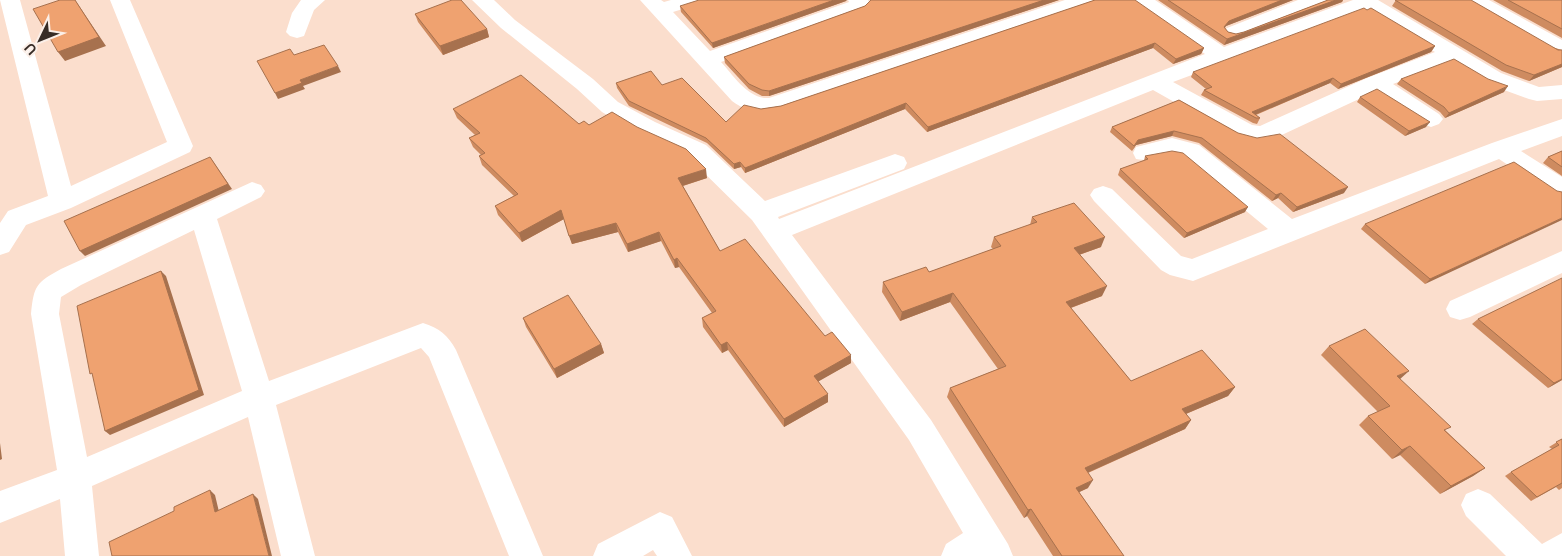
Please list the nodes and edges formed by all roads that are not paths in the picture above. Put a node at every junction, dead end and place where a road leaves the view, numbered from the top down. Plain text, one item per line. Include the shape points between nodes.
1 (10, 0) edge
2 (120, 0) edge
3 (315, 0) edge
4 (482, 0) edge
5 (692, 0) edge
6 (858, 0) edge
7 (1085, 0) edge
8 (1141, 0) edge
9 (1317, 0) edge
10 (1474, 0) edge
11 (1366, 1) edge
12 (655, 5) edge
13 (297, 32) dead end
14 (1562, 49) edge
15 (1214, 50) junction
16 (1452, 53) junction
17 (706, 60) junction
18 (1154, 81) junction
19 (1374, 83) junction
20 (1562, 92) edge
21 (1431, 119) dead end
22 (1562, 126) edge
23 (1501, 149) junction
24 (946, 153) junction
25 (1145, 153) dead end
26 (1562, 189) edge
27 (252, 191) dead end
28 (1103, 195) dead end
29 (62, 202) junction
30 (203, 216) junction
31 (768, 222) junction
32 (1289, 231) junction
33 (0, 245) edge
34 (1562, 261) edge
35 (1460, 309) dead end
36 (259, 398) junction
37 (75, 478) junction
38 (1478, 505) dead end
39 (0, 507) edge
40 (980, 550) edge
41 (1562, 550) edge
42 (82, 556) edge
43 (298, 556) edge
44 (526, 556) edge
45 (610, 556) edge
46 (675, 556) edge
47 (1530, 556) edge
48 (1554, 556) edge

1 - 29 street
2 - 29 street via 181,146
3 - 13 street via 302,11
4 - 31 street via 610,107 697,152
5 - 12 street
6 - 17 street via 860,4 857,6
7 - 17 street via 765,106 753,105 740,96
8 - 15 street
9 - 15 street
10 - 14 street
11 - 15 street
11 - 16 street
12 - 17 street
15 - 18 street
15 - 24 street
16 - 19 street
16 - 20 street via 1494,78 1525,91 1543,94
18 - 19 street via 1254,134 1262,134
18 - 24 street
19 - 21 street
22 - 23 street
23 - 26 street
23 - 32 street
24 - 31 street
25 - 32 street via 1169,145 1190,151
27 - 30 street
28 - 32 street via 1171,263 1180,268 1193,270
29 - 33 street via 17,218
30 - 36 street
30 - 37 street via 71,276 47,293 45,314
31 - 40 street via 920,430
34 - 35 street
36 - 37 street
36 - 43 street
36 - 44 street via 423,335 430,338 441,350
37 - 39 street
37 - 42 street
38 - 47 street
41 - 48 street
45 - 46 street via 660,528

